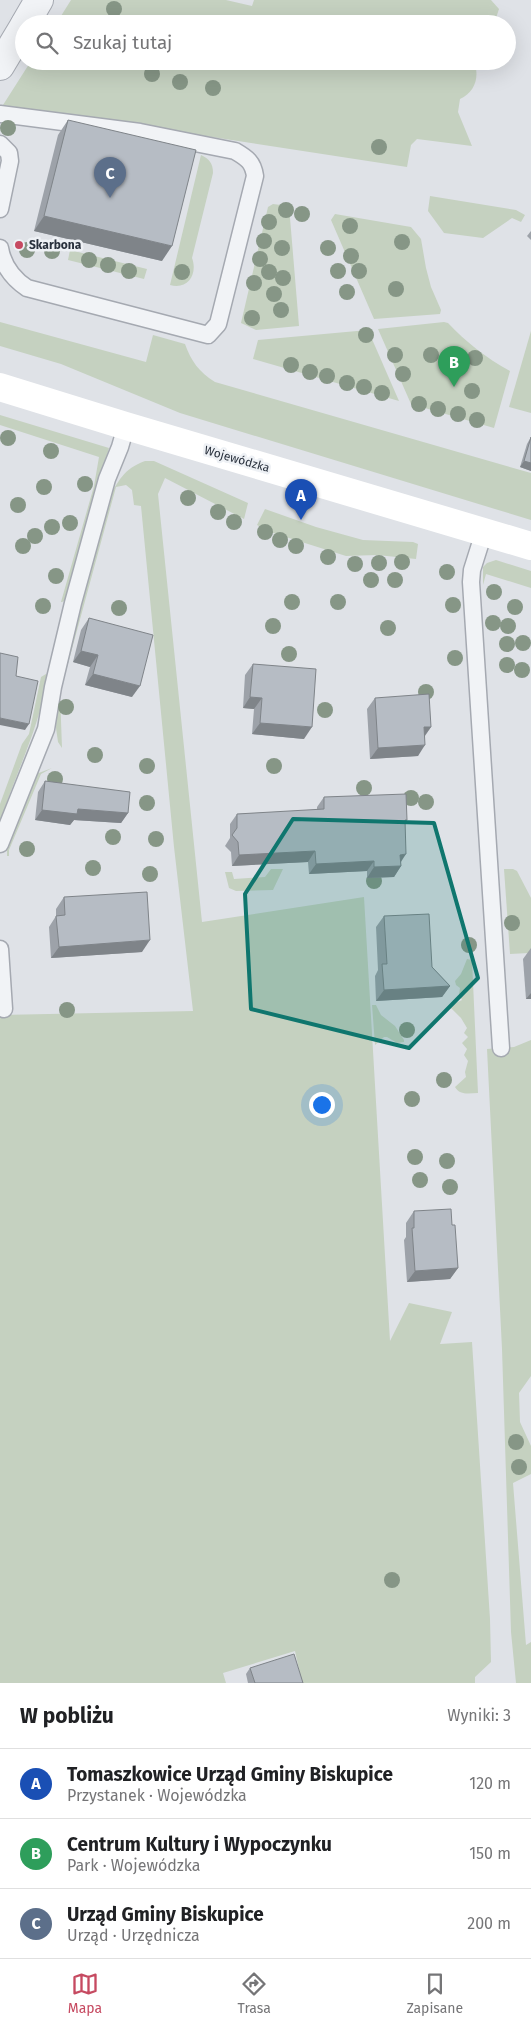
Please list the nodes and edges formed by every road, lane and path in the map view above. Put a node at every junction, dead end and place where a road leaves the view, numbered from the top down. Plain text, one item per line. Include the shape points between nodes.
1 (39, 0) edge
2 (28, 15) edge
3 (15, 33) edge
4 (0, 66) edge
5 (0, 114) edge
6 (0, 144) edge
7 (0, 209) edge
8 (0, 248) edge
9 (0, 387) edge
10 (126, 426) junction
11 (484, 532) junction
12 (531, 546) edge
13 (0, 844) edge
14 (0, 949) edge
15 (4, 1009) dead end
16 (501, 1048) dead end

1 - 2 street
3 - 4 street
5 - 8 lane via 140,132 235,151 253,165 255,176 218,324 208,335 26,288 8,270
6 - 7 lane via 9,153 10,161
9 - 10 main road, Wojewódzka
10 - 11 main road, Wojewódzka
10 - 13 lane via 107,479 73,603 46,729
11 - 12 main road, Wojewódzka
11 - 16 lane via 471,582
14 - 15 lane

